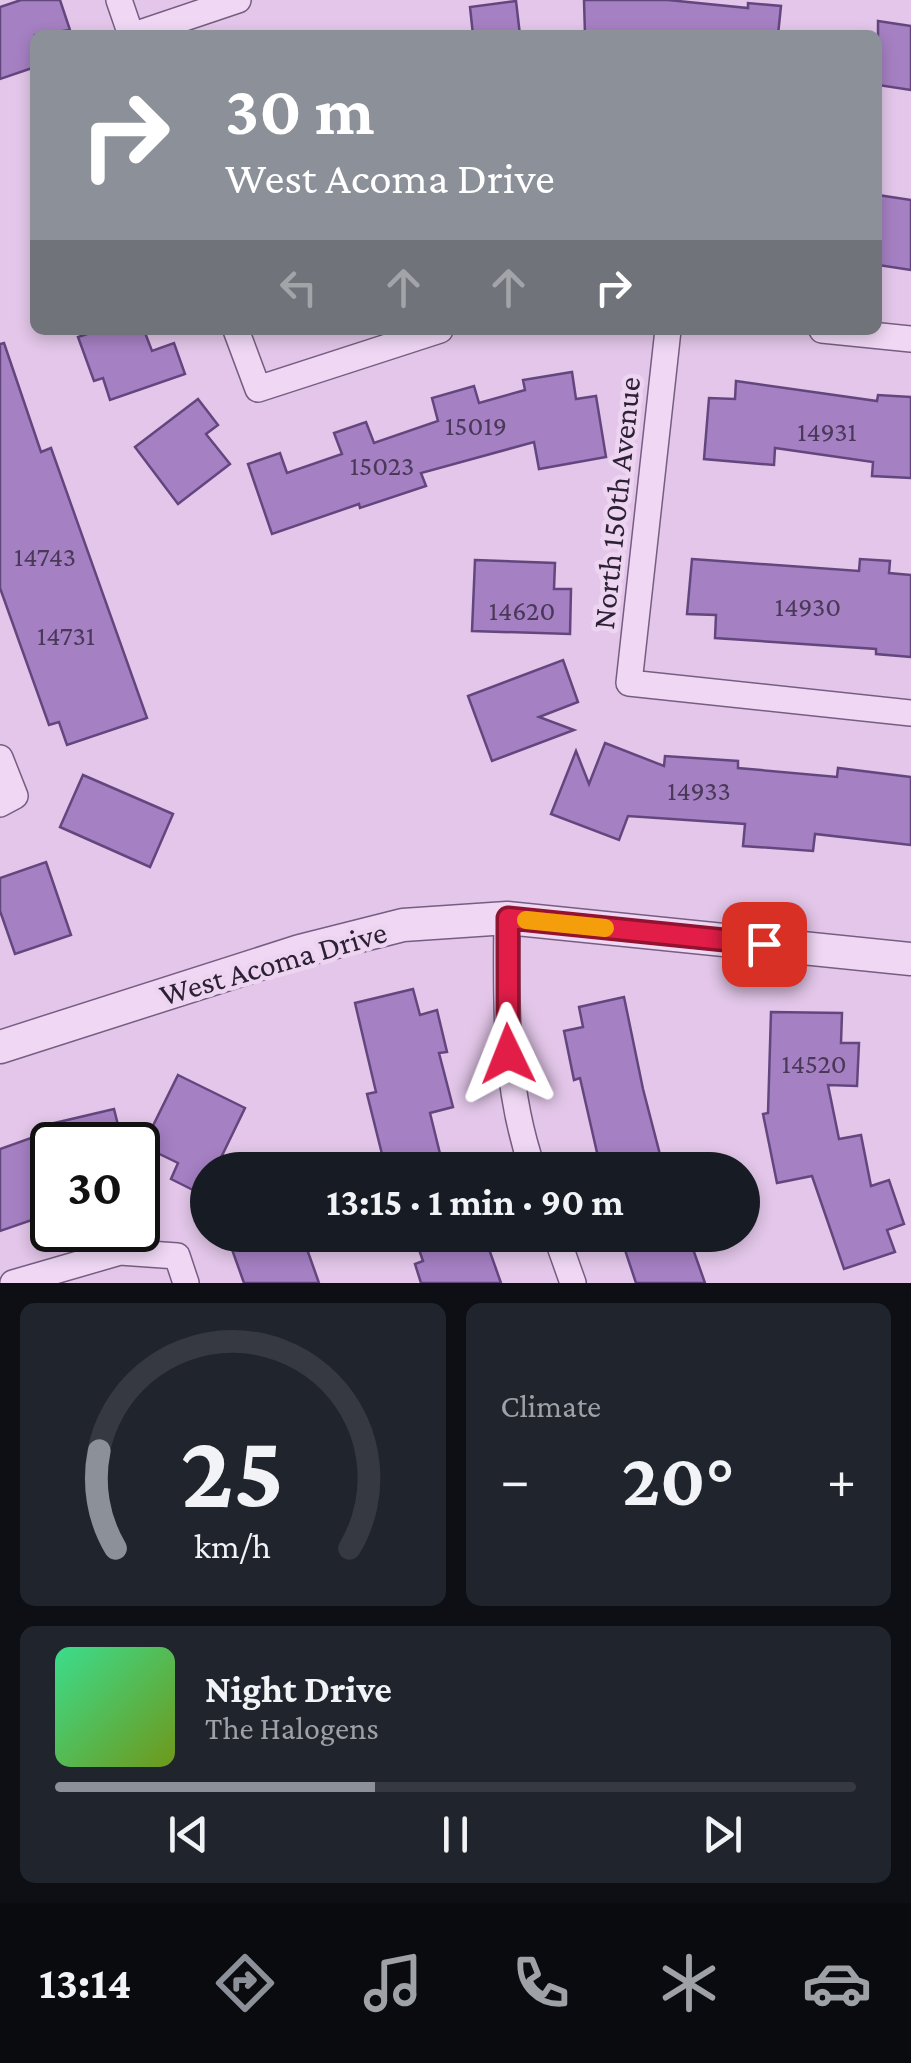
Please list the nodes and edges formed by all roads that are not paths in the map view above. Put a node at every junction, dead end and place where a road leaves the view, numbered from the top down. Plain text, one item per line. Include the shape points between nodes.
1 (119, 0) edge
2 (238, 0) edge
3 (130, 30) edge
4 (147, 30) edge
5 (238, 335) edge
6 (425, 335) edge
7 (667, 335) edge
8 (871, 335) edge
9 (911, 339) edge
10 (911, 714) edge
11 (0, 758) edge
12 (8, 800) edge
13 (508, 918) junction
14 (911, 959) edge
15 (0, 1048) edge
16 (528, 1152) edge
17 (562, 1252) edge
18 (13, 1283) edge
19 (186, 1283) edge
20 (573, 1283) edge

1 - 3 street
2 - 4 street
5 - 6 street via 258,389
7 - 10 street, North 150th Avenue via 629,683
8 - 9 street
11 - 12 street
13 - 14 street, West Acoma Drive
13 - 15 street, West Acoma Drive via 360,934
13 - 16 street via 508,1054
17 - 20 street
18 - 19 street via 120,1252 177,1256

